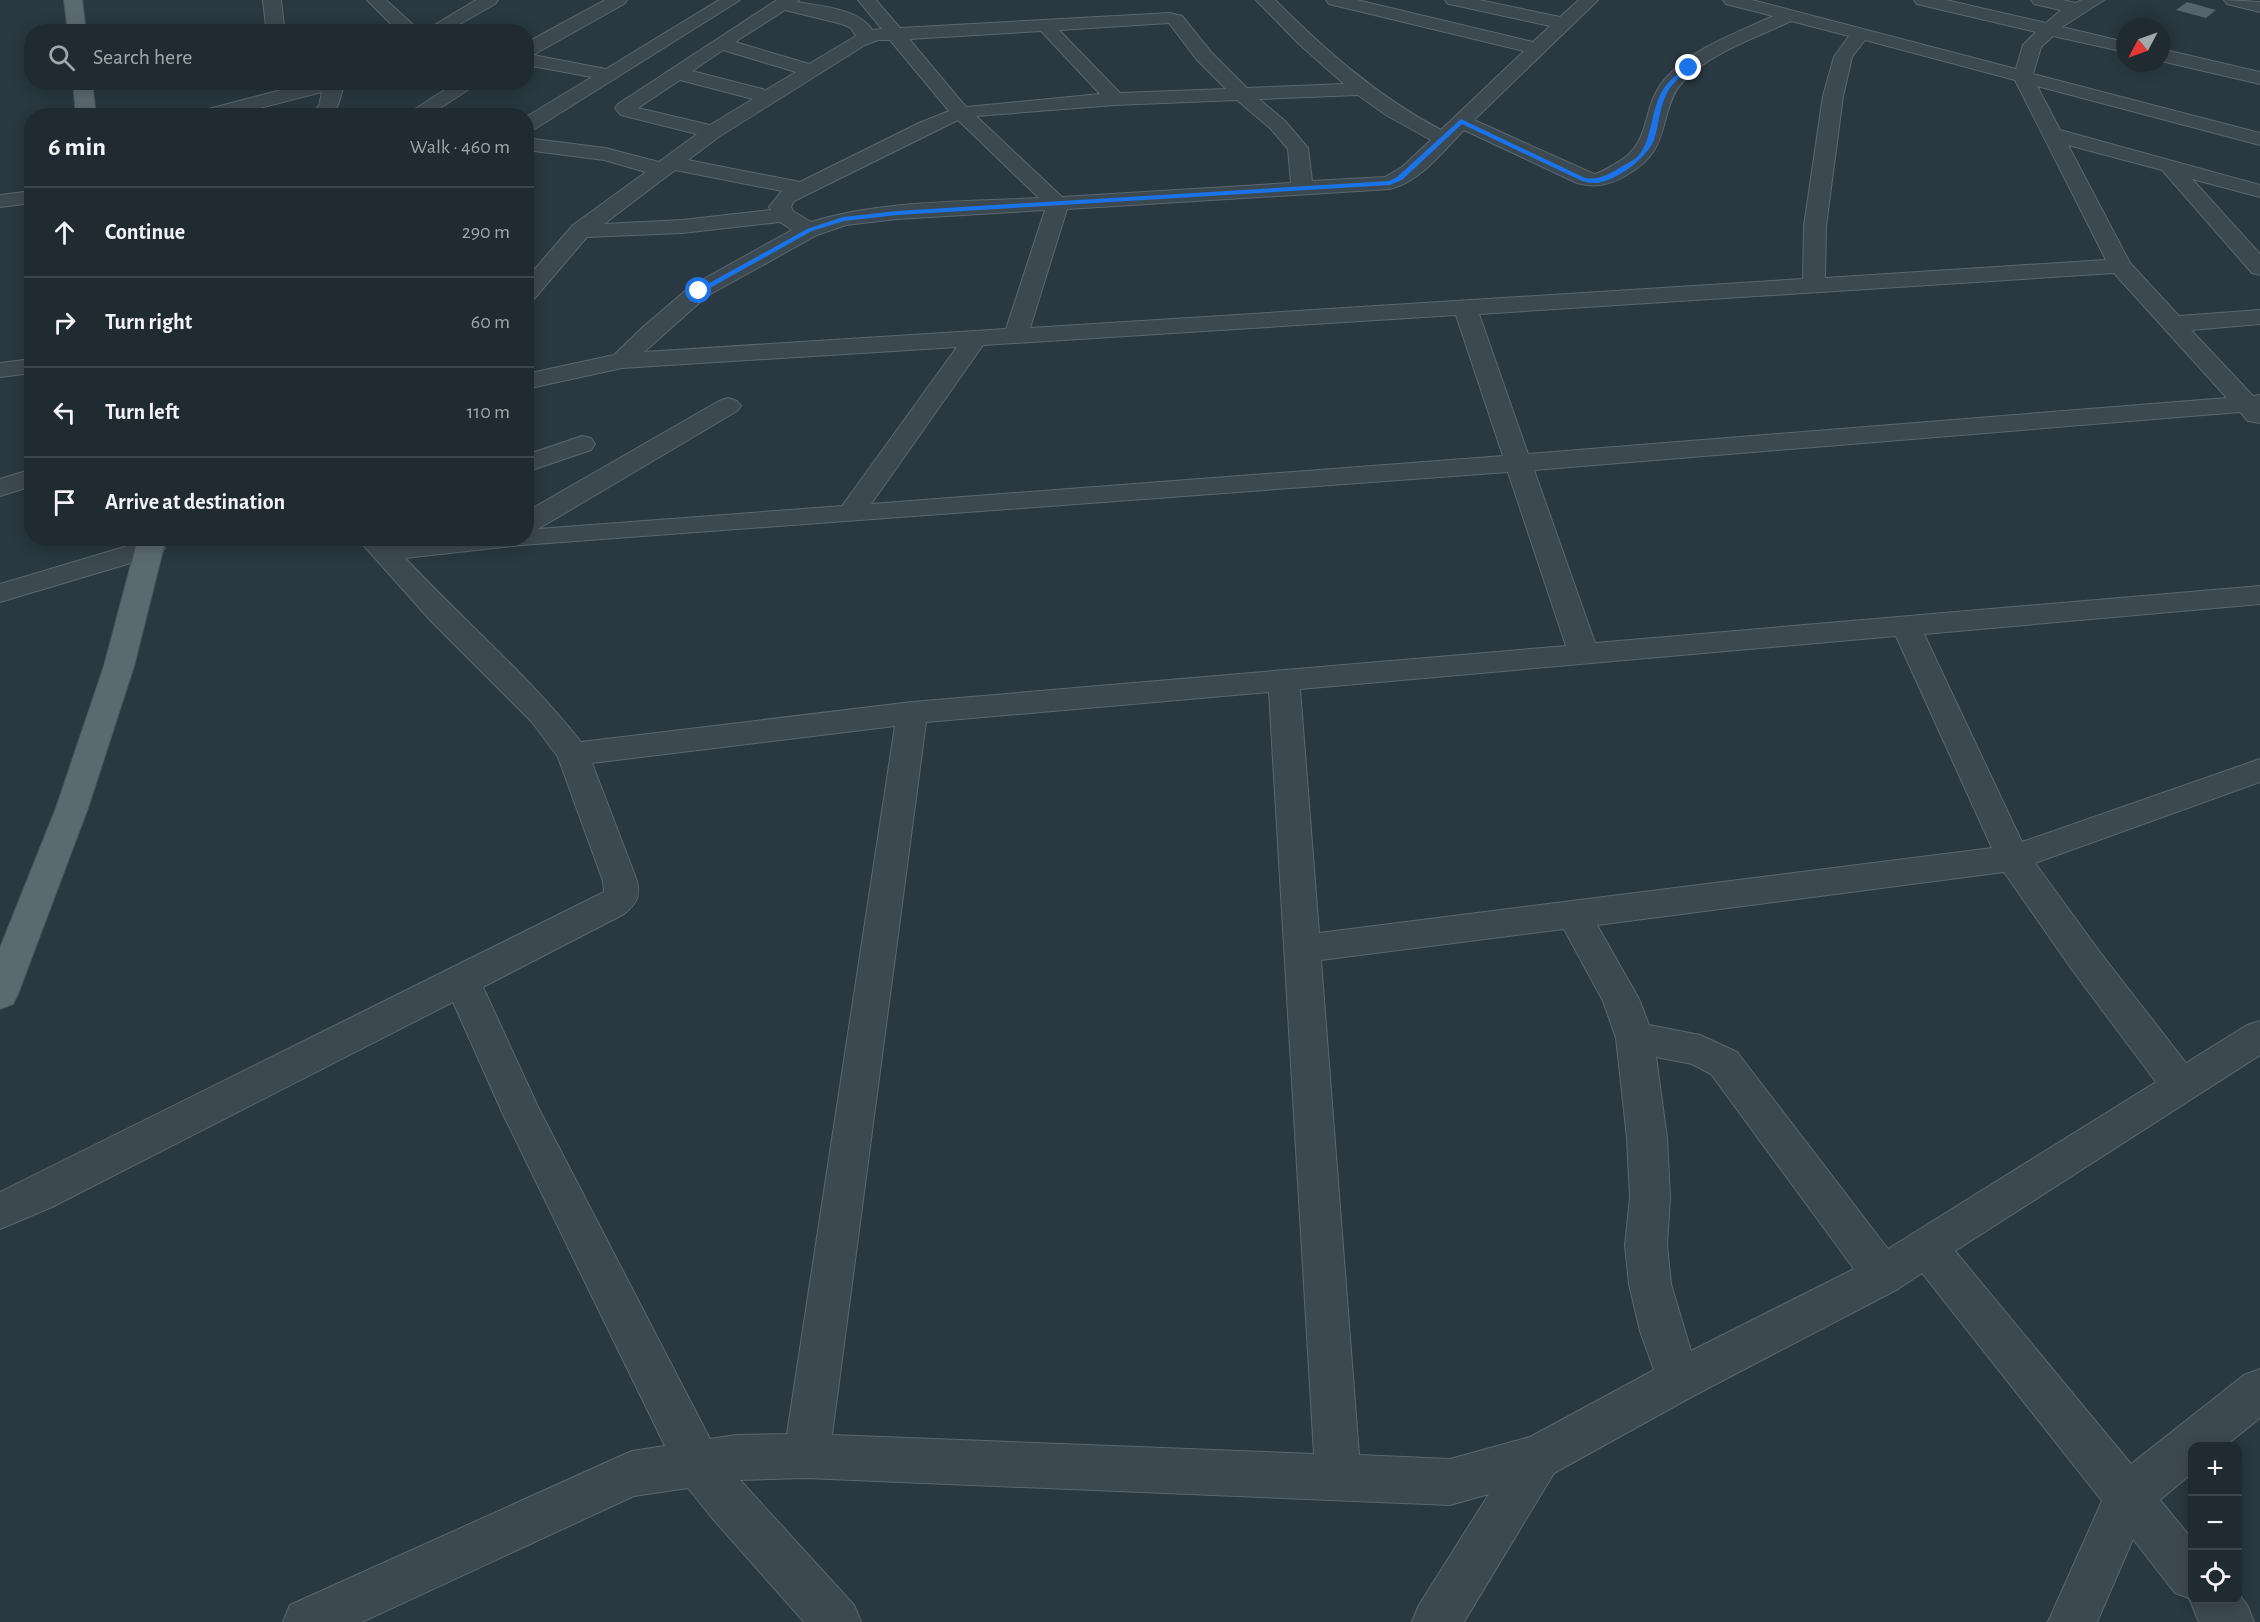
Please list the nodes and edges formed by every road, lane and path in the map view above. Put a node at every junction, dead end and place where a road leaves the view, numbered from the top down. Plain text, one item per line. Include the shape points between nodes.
1 (73, 0) edge
2 (272, 0) edge
3 (376, 0) edge
4 (489, 0) edge
5 (618, 0) edge
6 (730, 0) edge
7 (867, 0) edge
8 (1265, 0) edge
9 (1335, 0) edge
10 (1454, 0) edge
11 (1589, 0) edge
12 (1732, 0) edge
13 (1923, 0) edge
14 (2040, 0) edge
15 (2233, 0) edge
16 (786, 2) edge
17 (2087, 4) edge
18 (2260, 7) edge
19 (1789, 9) edge
20 (1563, 23) junction
21 (76, 24) edge
22 (274, 24) edge
23 (400, 24) edge
24 (446, 24) edge
25 (1044, 24) junction
26 (2050, 29) junction
27 (892, 33) junction
28 (1860, 34) junction
29 (866, 38) junction
30 (721, 44) junction
31 (2116, 44) edge
32 (534, 47) edge
33 (1536, 48) junction
34 (2170, 57) edge
35 (534, 61) edge
36 (811, 71) junction
37 (676, 73) junction
38 (608, 75) junction
39 (2023, 77) junction
40 (2260, 78) edge
41 (1357, 89) junction
42 (83, 90) edge
43 (309, 90) edge
44 (332, 90) edge
45 (457, 90) edge
46 (1243, 95) junction
47 (769, 98) junction
48 (1115, 99) junction
49 (85, 108) edge
50 (236, 108) edge
51 (330, 108) edge
52 (427, 108) edge
53 (961, 113) junction
54 (534, 121) edge
55 (1461, 121) junction
56 (713, 132) junction
57 (2052, 134) junction
58 (2260, 139) edge
59 (1440, 142) junction
60 (534, 145) edge
61 (665, 166) junction
62 (2169, 166) junction
63 (801, 189) junction
64 (1302, 189) junction
65 (2260, 191) edge
66 (24, 198) edge
67 (0, 201) edge
68 (1058, 204) junction
69 (784, 215) junction
70 (580, 230) junction
71 (809, 230) junction
72 (2120, 266) junction
73 (2260, 268) edge
74 (534, 285) edge
75 (1814, 285) junction
76 (1465, 308) junction
77 (2260, 317) edge
78 (2173, 324) junction
79 (1016, 336) junction
80 (975, 339) junction
81 (622, 361) junction
82 (24, 367) edge
83 (0, 370) edge
84 (534, 380) edge
85 (728, 406) dead end
86 (2256, 409) edge
87 (582, 444) dead end
88 (534, 461) edge
89 (1519, 463) junction
90 (24, 480) edge
91 (0, 488) edge
92 (851, 513) junction
93 (534, 519) edge
94 (534, 537) edge
95 (142, 546) edge
96 (150, 546) edge
97 (379, 546) edge
98 (0, 593) edge
99 (2260, 595) edge
100 (1906, 626) junction
101 (1584, 654) junction
102 (1284, 680) junction
103 (912, 713) junction
104 (573, 754) junction
105 (2260, 770) edge
106 (2013, 858) junction
107 (1573, 914) junction
108 (1302, 949) junction
109 (462, 981) junction
110 (0, 994) edge
111 (2260, 1036) edge
112 (1635, 1038) junction
113 (2181, 1085) junction
114 (0, 1210) edge
115 (1927, 1248) junction
116 (1883, 1275) junction
117 (1679, 1380) junction
118 (2260, 1390) edge
119 (806, 1456) junction
120 (1538, 1457) junction
121 (698, 1464) junction
122 (1338, 1477) junction
123 (2128, 1496) junction
124 (2188, 1570) edge
125 (2216, 1604) edge
126 (307, 1622) edge
127 (837, 1622) edge
128 (1436, 1622) edge
129 (2072, 1622) edge
130 (2230, 1622) edge

1 - 21 main road
2 - 22 street
3 - 23 street
4 - 24 street
5 - 32 street
6 - 38 street
7 - 27 street
8 - 41 street
9 - 33 street
10 - 20 street
11 - 20 street
12 - 19 street
13 - 26 street
14 - 17 street
15 - 18 street
16 - 29 street via 857,24
16 - 30 street
17 - 26 street
19 - 28 street
19 - 55 street via 1673,80 1664,93 1651,139 1641,157 1602,179 1584,179
20 - 33 street
25 - 27 street
25 - 46 street via 1065,15 1176,20 1204,56
25 - 48 street
26 - 31 street
26 - 39 street via 2032,45
27 - 29 street
27 - 53 street
28 - 39 street
28 - 75 street via 1844,57 1833,96 1815,226
29 - 36 street
30 - 36 street
30 - 37 street
33 - 55 street
34 - 40 street
35 - 38 street
36 - 47 street
37 - 47 street
37 - 56 street via 625,108
38 - 54 street
39 - 57 street
39 - 58 street
41 - 46 street
41 - 59 street
42 - 49 main road
43 - 50 street
44 - 51 street
45 - 52 street
46 - 48 street
46 - 64 street via 1298,148
47 - 56 street
48 - 53 street
53 - 63 street
53 - 68 street
55 - 59 street
56 - 61 street
57 - 62 street
57 - 72 street
59 - 64 street via 1400,179 1390,183
60 - 61 street
61 - 63 street
61 - 70 street
62 - 65 street
62 - 73 street
63 - 69 street via 787,197 780,207
64 - 68 street
66 - 67 street
68 - 71 street via 897,213 843,219
68 - 79 street
69 - 70 street via 646,230
69 - 71 street
70 - 74 street
71 - 81 street via 699,291
72 - 75 street
72 - 78 street
75 - 76 street
76 - 79 street
76 - 89 street
77 - 78 street
78 - 86 street
79 - 80 street
80 - 81 street
80 - 92 street
81 - 84 street
82 - 83 street
85 - 93 street
86 - 89 street
87 - 88 street
89 - 92 street
89 - 101 street
90 - 91 street
92 - 94 street
95 - 98 street
96 - 110 main road via 119,666 79,786
97 - 104 street via 543,715
99 - 100 street
100 - 101 street
100 - 106 street
101 - 102 street
102 - 103 street
102 - 108 street
103 - 104 street
103 - 119 street
104 - 109 street via 620,881 622,896 612,905
105 - 106 street
106 - 107 street
106 - 113 street
107 - 108 street
107 - 112 street via 1621,999
108 - 122 street
109 - 114 street
109 - 121 street via 522,1112
111 - 113 street
112 - 116 street via 1700,1050 1724,1063
112 - 117 street via 1647,1138 1650,1198 1646,1245 1650,1284
113 - 115 street
115 - 116 street
115 - 123 street
116 - 117 street
117 - 120 street
118 - 123 street
119 - 121 street via 736,1458
119 - 122 street
120 - 122 street via 1450,1482
120 - 128 street
121 - 126 street via 632,1474
121 - 127 street via 728,1503
123 - 124 street
123 - 129 street
125 - 130 street

